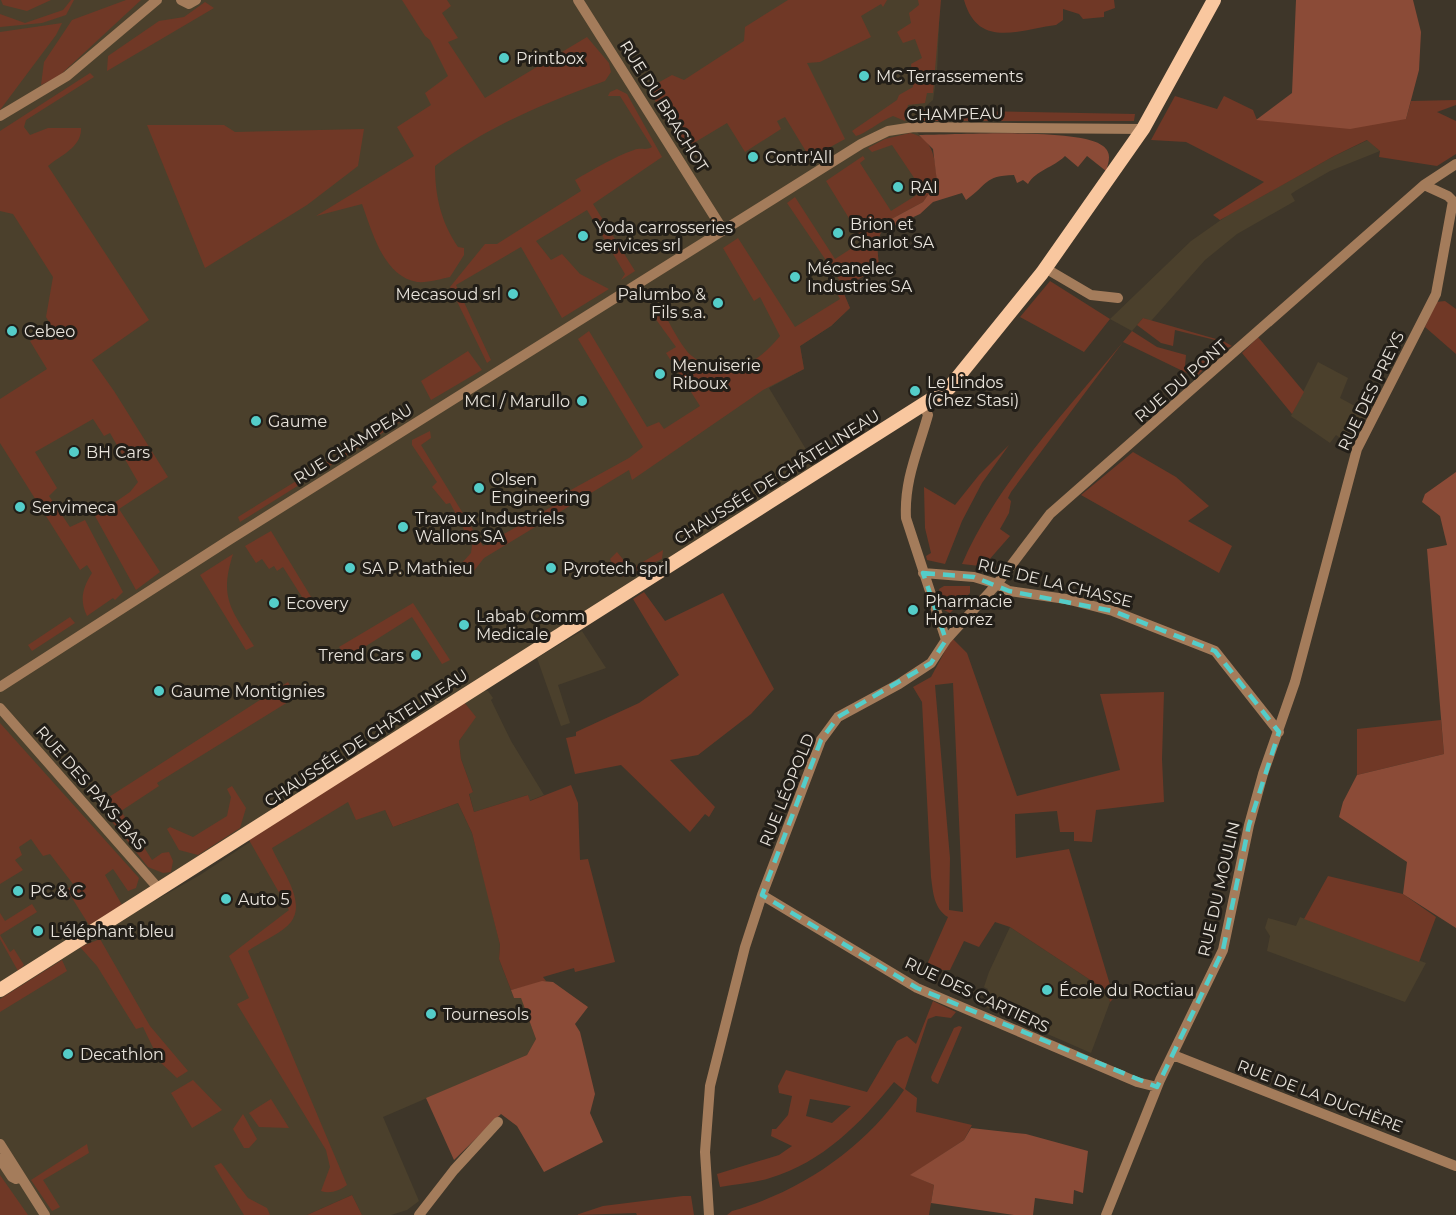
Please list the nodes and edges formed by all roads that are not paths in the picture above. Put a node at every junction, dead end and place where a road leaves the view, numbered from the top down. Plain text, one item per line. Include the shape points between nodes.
1 (156, 0) edge
2 (181, 0) edge
3 (196, 0) edge
4 (578, 0) edge
5 (1214, 0) edge
6 (0, 116) edge
7 (1143, 129) junction
8 (1456, 164) edge
9 (1424, 185) junction
10 (723, 230) junction
11 (1045, 268) junction
12 (1118, 298) dead end
13 (922, 404) junction
14 (923, 573) junction
15 (997, 584) junction
16 (946, 640) junction
17 (0, 687) edge
18 (0, 708) edge
19 (1279, 732) junction
20 (158, 888) junction
21 (762, 895) junction
22 (0, 990) edge
23 (1173, 1055) junction
24 (1157, 1087) junction
25 (498, 1122) dead end
26 (0, 1143) edge
27 (0, 1159) edge
28 (1456, 1166) edge
29 (21, 1180) junction
30 (45, 1215) edge
31 (419, 1215) edge
32 (709, 1215) edge
33 (1106, 1215) edge

1 - 6 street via 67,76
2 - 3 street via 189,4
4 - 10 street, RUE DU BRACHOT
5 - 7 main road, CHAUSSÉE DE CHÂTELINEAU
7 - 10 street, CHAMPEAU via 914,127 888,131
7 - 11 main road, CHAUSSÉE DE CHÂTELINEAU
8 - 9 street, RUE DU PONT
9 - 15 street, RUE DU PONT via 1050,514
9 - 19 street, RUE DES PREYS via 1453,201 1436,294 1357,449
10 - 17 street, RUE CHAMPEAU
11 - 12 street via 1091,295
11 - 13 main road, CHAUSSÉE DE CHÂTELINEAU via 949,388
13 - 14 street via 928,415 909,469 904,498 910,537
13 - 20 main road, CHAUSSÉE DE CHÂTELINEAU
14 - 15 street, RUE DE LA CHASSE via 974,577
14 - 16 street
15 - 16 street, RUE DU PONT
15 - 19 street, RUE DE LA CHASSE via 1010,591 1113,611 1215,651
16 - 21 street, RUE LÉOPOLD via 931,663 838,717 820,741
18 - 20 street, RUE DES PAYS-BAS
19 - 23 street, RUE DU MOULIN via 1249,825 1223,950
20 - 22 main road, CHAUSSÉE DE CHÂTELINEAU
21 - 24 street, RUE DES CARTIERS via 917,988 1137,1082
21 - 32 street, RUE LÉOPOLD via 710,1086 705,1152
23 - 24 street, RUE DU MOULIN
23 - 28 street, RUE DE LA DUCHÈRE
24 - 33 street, RUE DU MOULIN
25 - 31 street
26 - 29 street
27 - 29 street via 12,1177
29 - 30 street

